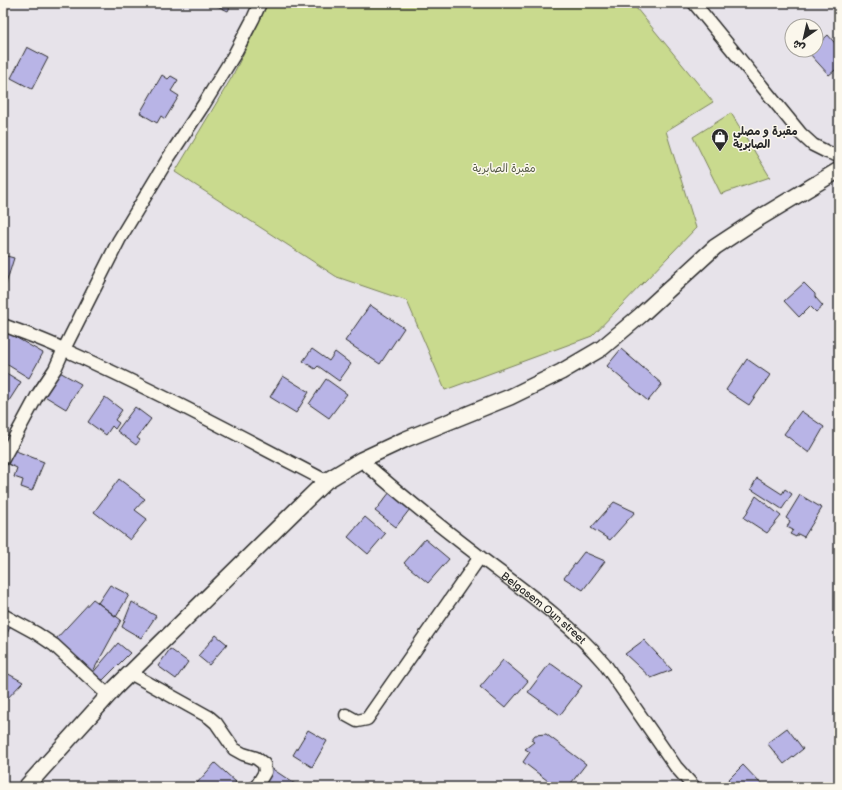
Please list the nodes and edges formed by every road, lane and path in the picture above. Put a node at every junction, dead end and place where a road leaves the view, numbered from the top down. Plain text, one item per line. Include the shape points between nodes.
1 (260, 3) edge
2 (694, 3) edge
3 (839, 156) edge
4 (839, 170) edge
5 (3, 325) edge
6 (64, 349) junction
7 (3, 459) edge
8 (360, 460) junction
9 (326, 481) junction
10 (480, 557) junction
11 (3, 615) edge
12 (130, 673) junction
13 (108, 695) junction
14 (346, 715) dead end
15 (26, 787) edge
16 (256, 787) edge
17 (694, 787) edge

1 - 6 street via 234,55 168,157 119,240
2 - 3 street via 801,134 813,145
4 - 8 street via 715,247 602,348 510,397
5 - 6 street
6 - 7 street
6 - 9 street
8 - 9 street
8 - 10 street, Belgasem Oun street
9 - 12 street
10 - 14 street via 367,719 357,721
10 - 17 street, Belgasem Oun street via 590,647 604,663 676,767
11 - 13 street via 54,645
12 - 13 street
12 - 16 street via 209,718 216,723 234,749 264,764 265,772
13 - 15 street

